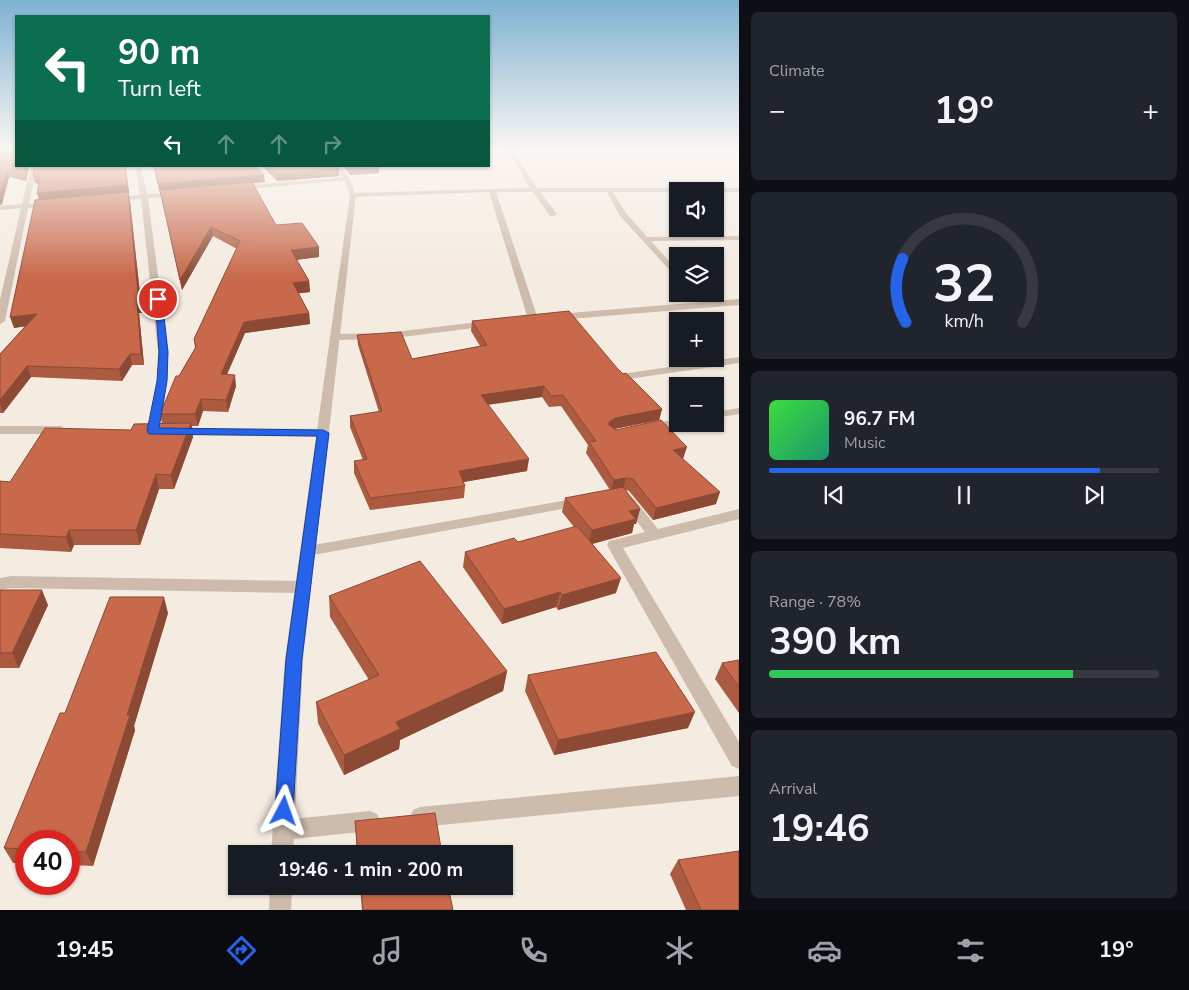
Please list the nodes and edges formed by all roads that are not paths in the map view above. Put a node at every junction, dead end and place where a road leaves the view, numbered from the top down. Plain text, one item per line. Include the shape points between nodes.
1 (29, 191) edge
2 (143, 191) edge
3 (352, 191) edge
4 (451, 191) edge
5 (492, 191) edge
6 (536, 191) edge
7 (610, 191) edge
8 (181, 194) edge
9 (353, 195) junction
10 (144, 197) junction
11 (105, 200) edge
12 (56, 204) edge
13 (26, 206) junction
14 (0, 208) edge
15 (553, 214) dead end
16 (739, 238) edge
17 (646, 239) junction
18 (669, 266) edge
19 (739, 302) edge
20 (700, 304) joint
21 (0, 321) edge
22 (494, 324) edge
23 (335, 337) junction
24 (738, 362) edge
25 (621, 377) edge
26 (739, 411) edge
27 (724, 414) edge
28 (669, 424) edge
29 (0, 430) edge
30 (640, 430) edge
31 (76, 431) edge
32 (323, 433) junction
33 (613, 496) edge
34 (593, 500) edge
35 (739, 514) edge
36 (655, 535) junction
37 (308, 551) junction
38 (0, 584) edge
39 (303, 587) junction
40 (739, 760) edge
41 (739, 786) edge
42 (283, 830) junction
43 (282, 845) edge
44 (281, 895) edge
45 (280, 910) edge

1 - 13 street
2 - 10 street
3 - 9 street
4 - 9 street
5 - 20 street via 529,320
6 - 15 street
7 - 17 street via 623,214
8 - 10 street
9 - 23 street
10 - 11 street
10 - 32 street via 163,352 162,381 148,431
12 - 13 street
13 - 14 street
13 - 21 street
16 - 17 street
17 - 18 street
19 - 20 street
22 - 23 street via 386,336
23 - 32 street
24 - 25 street
26 - 27 street
28 - 30 street
29 - 31 street
32 - 37 street
33 - 36 street via 623,495
34 - 37 street
35 - 36 street
36 - 40 street via 614,545
37 - 39 street
38 - 39 street
39 - 42 street via 294,659
41 - 42 street
42 - 43 street
44 - 45 street

